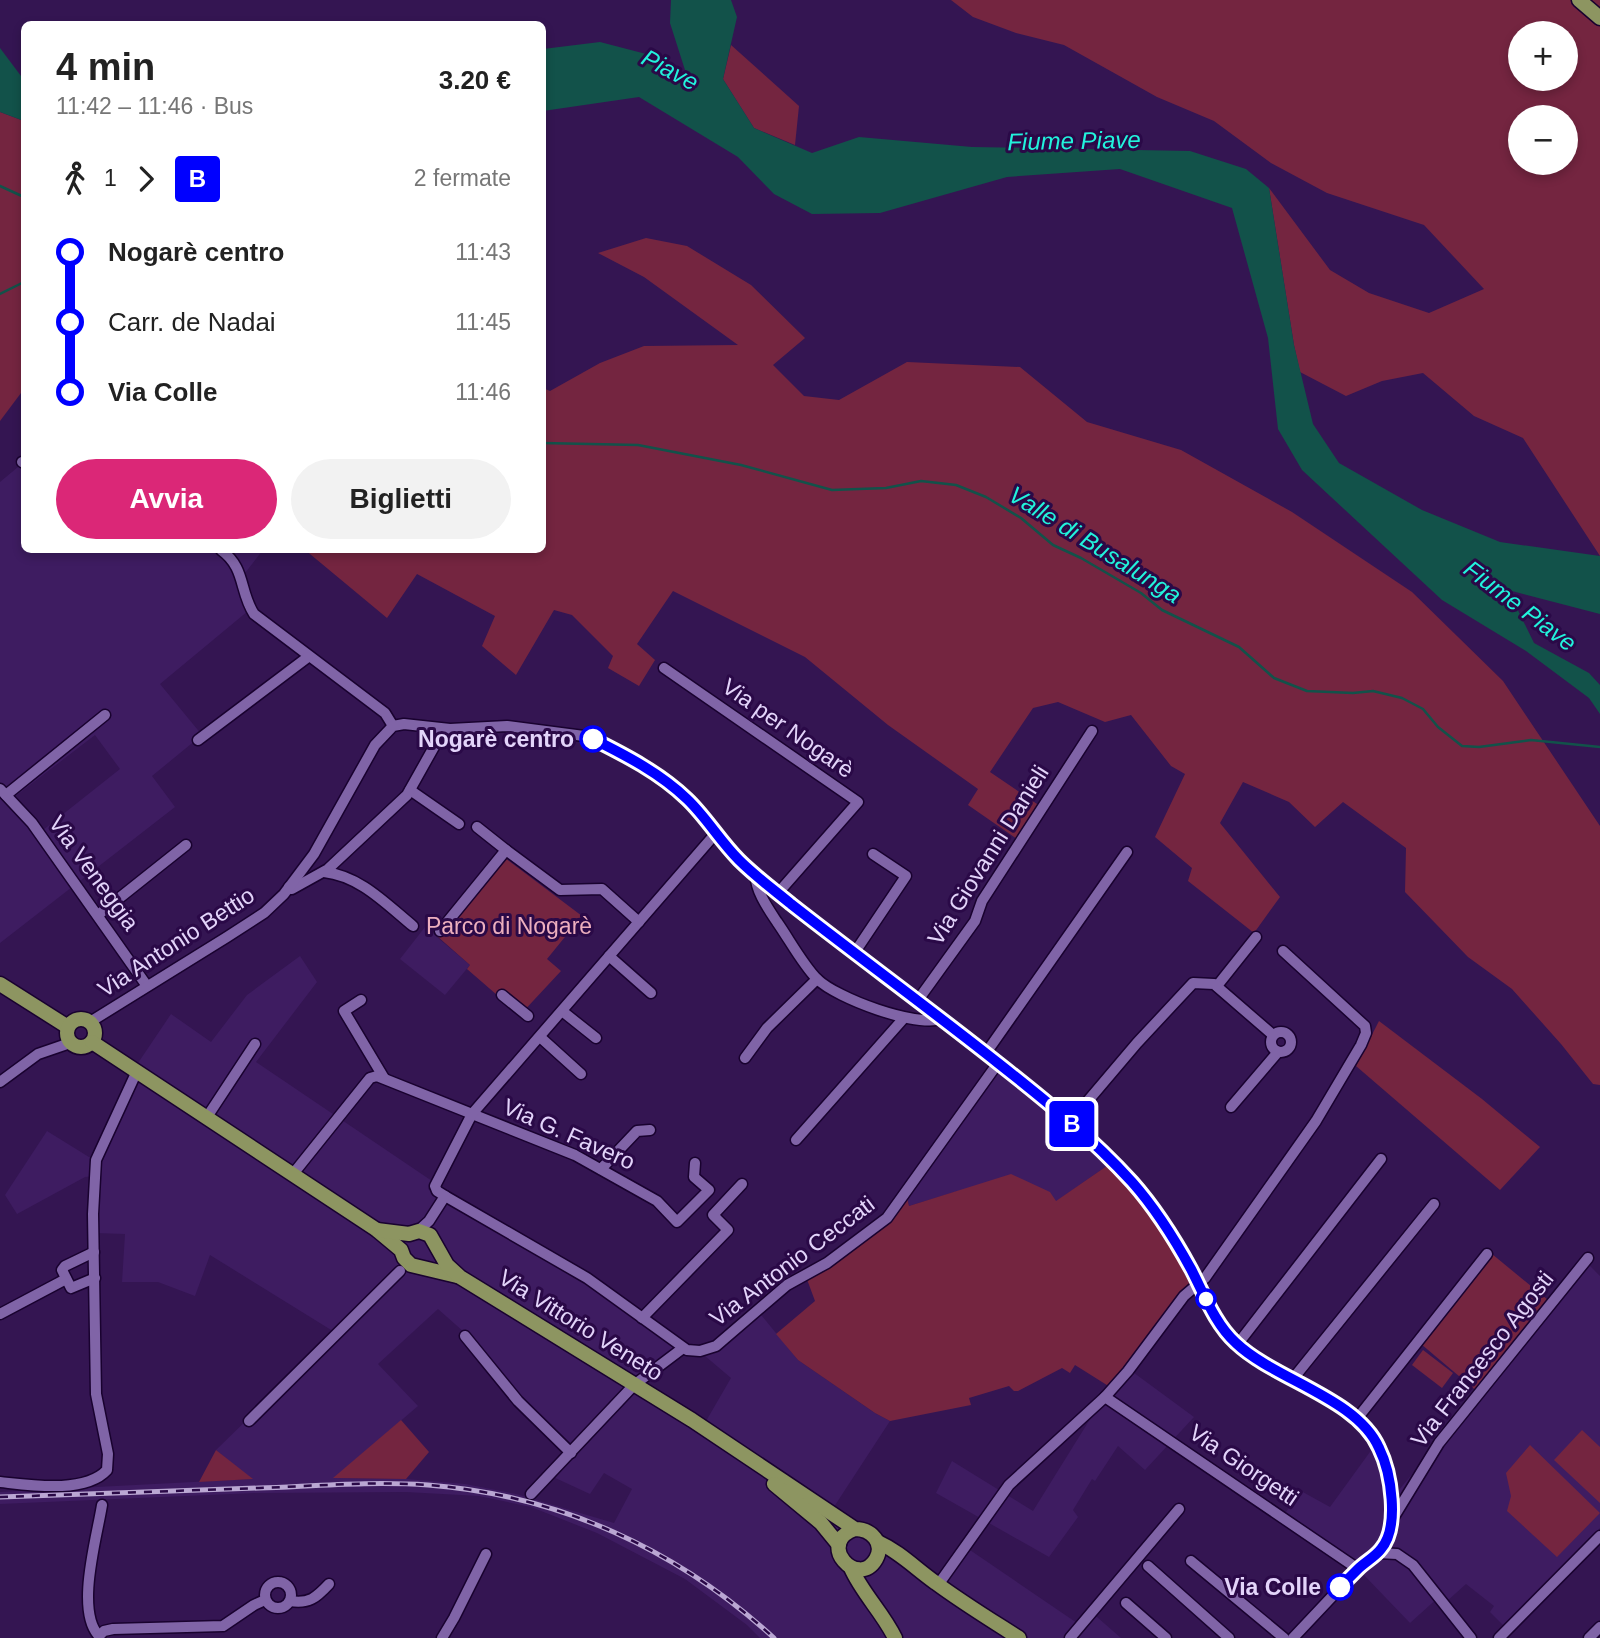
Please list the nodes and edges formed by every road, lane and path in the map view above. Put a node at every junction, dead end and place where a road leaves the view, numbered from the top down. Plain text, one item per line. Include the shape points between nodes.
1 (1579, 0) edge
2 (1600, 18) edge
3 (224, 553) edge
4 (308, 657) junction
5 (664, 668) dead end
6 (105, 715) dead end
7 (396, 725) junction
8 (444, 729) junction
9 (1092, 731) dead end
10 (198, 740) dead end
11 (410, 790) junction
12 (3, 792) edge
13 (459, 824) dead end
14 (477, 827) dead end
15 (716, 833) junction
16 (186, 845) dead end
17 (506, 850) junction
18 (1127, 852) dead end
19 (873, 854) dead end
20 (324, 872) junction
21 (756, 874) junction
22 (289, 887) junction
23 (778, 893) junction
24 (98, 915) junction
25 (639, 922) junction
26 (413, 926) dead end
27 (440, 931) dead end
28 (1256, 937) dead end
29 (1283, 951) dead end
30 (855, 952) junction
31 (609, 956) junction
32 (817, 979) junction
33 (0, 984) edge
34 (147, 986) junction
35 (1217, 986) junction
36 (652, 993) dead end
37 (502, 995) dead end
38 (360, 1000) dead end
39 (918, 1000) junction
40 (562, 1011) junction
41 (528, 1016) dead end
42 (904, 1018) junction
43 (942, 1019) junction
44 (90, 1022) junction
45 (68, 1027) junction
46 (1273, 1035) junction
47 (540, 1037) junction
48 (596, 1038) dead end
49 (70, 1042) junction
50 (92, 1042) junction
51 (254, 1044) dead end
52 (1278, 1052) junction
53 (986, 1053) junction
54 (745, 1058) dead end
55 (998, 1063) junction
56 (137, 1071) junction
57 (581, 1074) dead end
58 (384, 1078) junction
59 (0, 1082) edge
60 (1231, 1107) dead end
61 (472, 1114) junction
62 (206, 1117) junction
63 (1070, 1122) junction
64 (650, 1130) dead end
65 (796, 1140) dead end
66 (1381, 1159) dead end
67 (695, 1163) dead end
68 (601, 1169) junction
69 (293, 1174) junction
70 (742, 1184) dead end
71 (445, 1196) junction
72 (1434, 1204) dead end
73 (377, 1230) junction
74 (421, 1230) junction
75 (401, 1250) junction
76 (437, 1250) junction
77 (94, 1252) junction
78 (1488, 1254) dead end
79 (1588, 1258) dead end
80 (423, 1267) junction
81 (400, 1271) dead end
82 (94, 1278) junction
83 (460, 1278) junction
84 (66, 1279) junction
85 (1198, 1285) junction
86 (0, 1314) edge
87 (642, 1318) junction
88 (465, 1336) dead end
89 (1237, 1345) junction
90 (683, 1348) junction
91 (1292, 1380) junction
92 (634, 1385) junction
93 (1105, 1397) junction
94 (677, 1413) junction
95 (1356, 1420) junction
96 (249, 1421) dead end
97 (571, 1453) junction
98 (0, 1482) edge
99 (531, 1494) dead end
100 (102, 1505) dead end
101 (1179, 1508) dead end
102 (855, 1529) junction
103 (1389, 1533) junction
104 (1600, 1536) edge
105 (878, 1542) junction
106 (839, 1545) junction
107 (1378, 1553) junction
108 (486, 1554) dead end
109 (1403, 1557) junction
110 (1191, 1561) dead end
111 (906, 1562) junction
112 (872, 1563) junction
113 (1148, 1566) dead end
114 (850, 1567) junction
115 (1358, 1569) junction
116 (328, 1584) dead end
117 (938, 1585) junction
118 (265, 1600) junction
119 (290, 1601) junction
120 (872, 1601) junction
121 (1126, 1603) dead end
122 (1600, 1627) edge
123 (98, 1637) edge
124 (442, 1638) edge
125 (895, 1638) edge
126 (1019, 1638) edge
127 (1070, 1638) edge
128 (1166, 1638) edge
129 (1229, 1638) edge
130 (1284, 1638) edge
131 (1293, 1638) edge
132 (1471, 1638) edge
133 (1499, 1638) edge
134 (1589, 1638) edge

1 - 2 main road
3 - 4 street via 236,564 258,617
4 - 7 street
4 - 10 street
5 - 23 street, Via per Nogarè via 858,802
6 - 12 street
7 - 8 street
7 - 22 street, Via Antonio Bettio via 376,745 314,854
8 - 11 street
8 - 15 street via 507,726 588,737 633,759 686,798
9 - 39 street, Via Giovanni Danieli via 982,901 975,921
11 - 13 street
11 - 20 street
12 - 24 street, Via Veneggia via 33,823
14 - 17 street
15 - 21 street
15 - 25 street
16 - 24 street
17 - 25 street via 560,890 602,889
17 - 27 street
18 - 53 street
19 - 30 street via 906,876
20 - 22 street
20 - 26 street via 360,883
21 - 23 street
21 - 32 street via 769,910
22 - 34 street, Via Antonio Bettio via 264,912
23 - 30 street
24 - 34 street, Via Veneggia
25 - 31 street
28 - 35 street
29 - 85 street via 1365,1026 1366,1034 1316,1121
30 - 39 street
31 - 36 street
31 - 40 street
32 - 42 street via 839,994
32 - 54 street via 767,1028
33 - 45 main road
34 - 44 street, Via Antonio Bettio
35 - 46 street
35 - 63 street via 1193,982
37 - 41 street
38 - 58 street via 344,1011
39 - 43 street
40 - 47 street
40 - 48 street
42 - 43 street
42 - 65 street
43 - 53 street
44 - 45 main road via 78,1019
44 - 50 main road via 95,1031
45 - 49 main road
46 - 52 street via 1271,1045
46 - 52 street via 1283,1031 1290,1038 1288,1049
47 - 57 street
47 - 61 street
49 - 50 main road via 82,1047
49 - 59 street via 38,1054
50 - 56 main road, Via Vittorio Veneto
51 - 62 street
52 - 60 street
53 - 55 street
55 - 63 street
55 - 90 street, Via Antonio Ceccati via 887,1218 827,1263 787,1285 716,1346 695,1352
56 - 62 main road, Via Vittorio Veneto
56 - 77 street via 96,1160
58 - 61 street, Via G. Favero
58 - 69 street via 370,1078
61 - 68 street, Via G. Favero
61 - 71 street via 435,1186
62 - 69 main road, Via Vittorio Veneto
63 - 85 street via 1122,1170 1155,1209
64 - 68 street via 637,1130
66 - 89 street
67 - 68 street, Via G. Favero via 694,1177 709,1190 677,1222 657,1201
69 - 73 main road, Via Vittorio Veneto
70 - 87 street via 713,1215 728,1230
71 - 74 street
71 - 87 street via 587,1278
72 - 91 street
73 - 74 main road, Via Vittorio Veneto
73 - 75 main road, Via Vittorio Veneto
74 - 75 main road via 402,1244
74 - 76 main road, Via Vittorio Veneto via 434,1239
75 - 80 main road, Via Vittorio Veneto via 411,1265
76 - 80 main road
76 - 83 main road, Via Vittorio Veneto
77 - 82 street
77 - 84 street via 64,1267
78 - 95 street
79 - 103 street, Via Francesco Agosti via 1439,1443
80 - 83 main road, Via Vittorio Veneto
81 - 96 street
82 - 84 street via 72,1288
82 - 98 street via 96,1394 107,1470 67,1486
83 - 92 main road, Via Vittorio Veneto
84 - 86 street
85 - 89 street
85 - 93 street via 1184,1296
87 - 90 street
88 - 97 street via 518,1401
89 - 91 street
90 - 92 street
91 - 95 street via 1326,1397
92 - 94 main road, Via Vittorio Veneto
92 - 97 street
93 - 115 street, Via Giorgetti
93 - 117 street via 1009,1485
94 - 102 main road, Via Vittorio Veneto
94 - 106 main road, Via Vittorio Veneto via 794,1499
95 - 103 street via 1371,1434 1386,1464
97 - 99 street
100 - 123 street via 88,1586 91,1624
101 - 127 street
102 - 105 main road, Via Vittorio Veneto via 867,1531
102 - 106 main road
103 - 107 street, Via Francesco Agosti
103 - 109 street
104 - 133 street
105 - 111 main road, Via Vittorio Veneto via 897,1551
105 - 112 main road
106 - 114 main road, Via Vittorio Veneto via 841,1558
107 - 109 street
107 - 115 street, Via Francesco Agosti
108 - 124 street
109 - 132 street
110 - 130 street
111 - 112 main road, Via Vittorio Veneto via 894,1556
111 - 117 main road, Via Vittorio Veneto
112 - 114 main road, Via Vittorio Veneto
112 - 120 main road via 866,1578
113 - 129 street
114 - 120 main road
115 - 131 street, Via Francesco Agosti
116 - 119 street via 312,1600
117 - 126 main road, Via Vittorio Veneto
118 - 119 street via 279,1608
118 - 119 street via 267,1587 278,1581 289,1588
118 - 123 street via 223,1626 113,1629
120 - 125 main road
121 - 128 street
122 - 134 street

